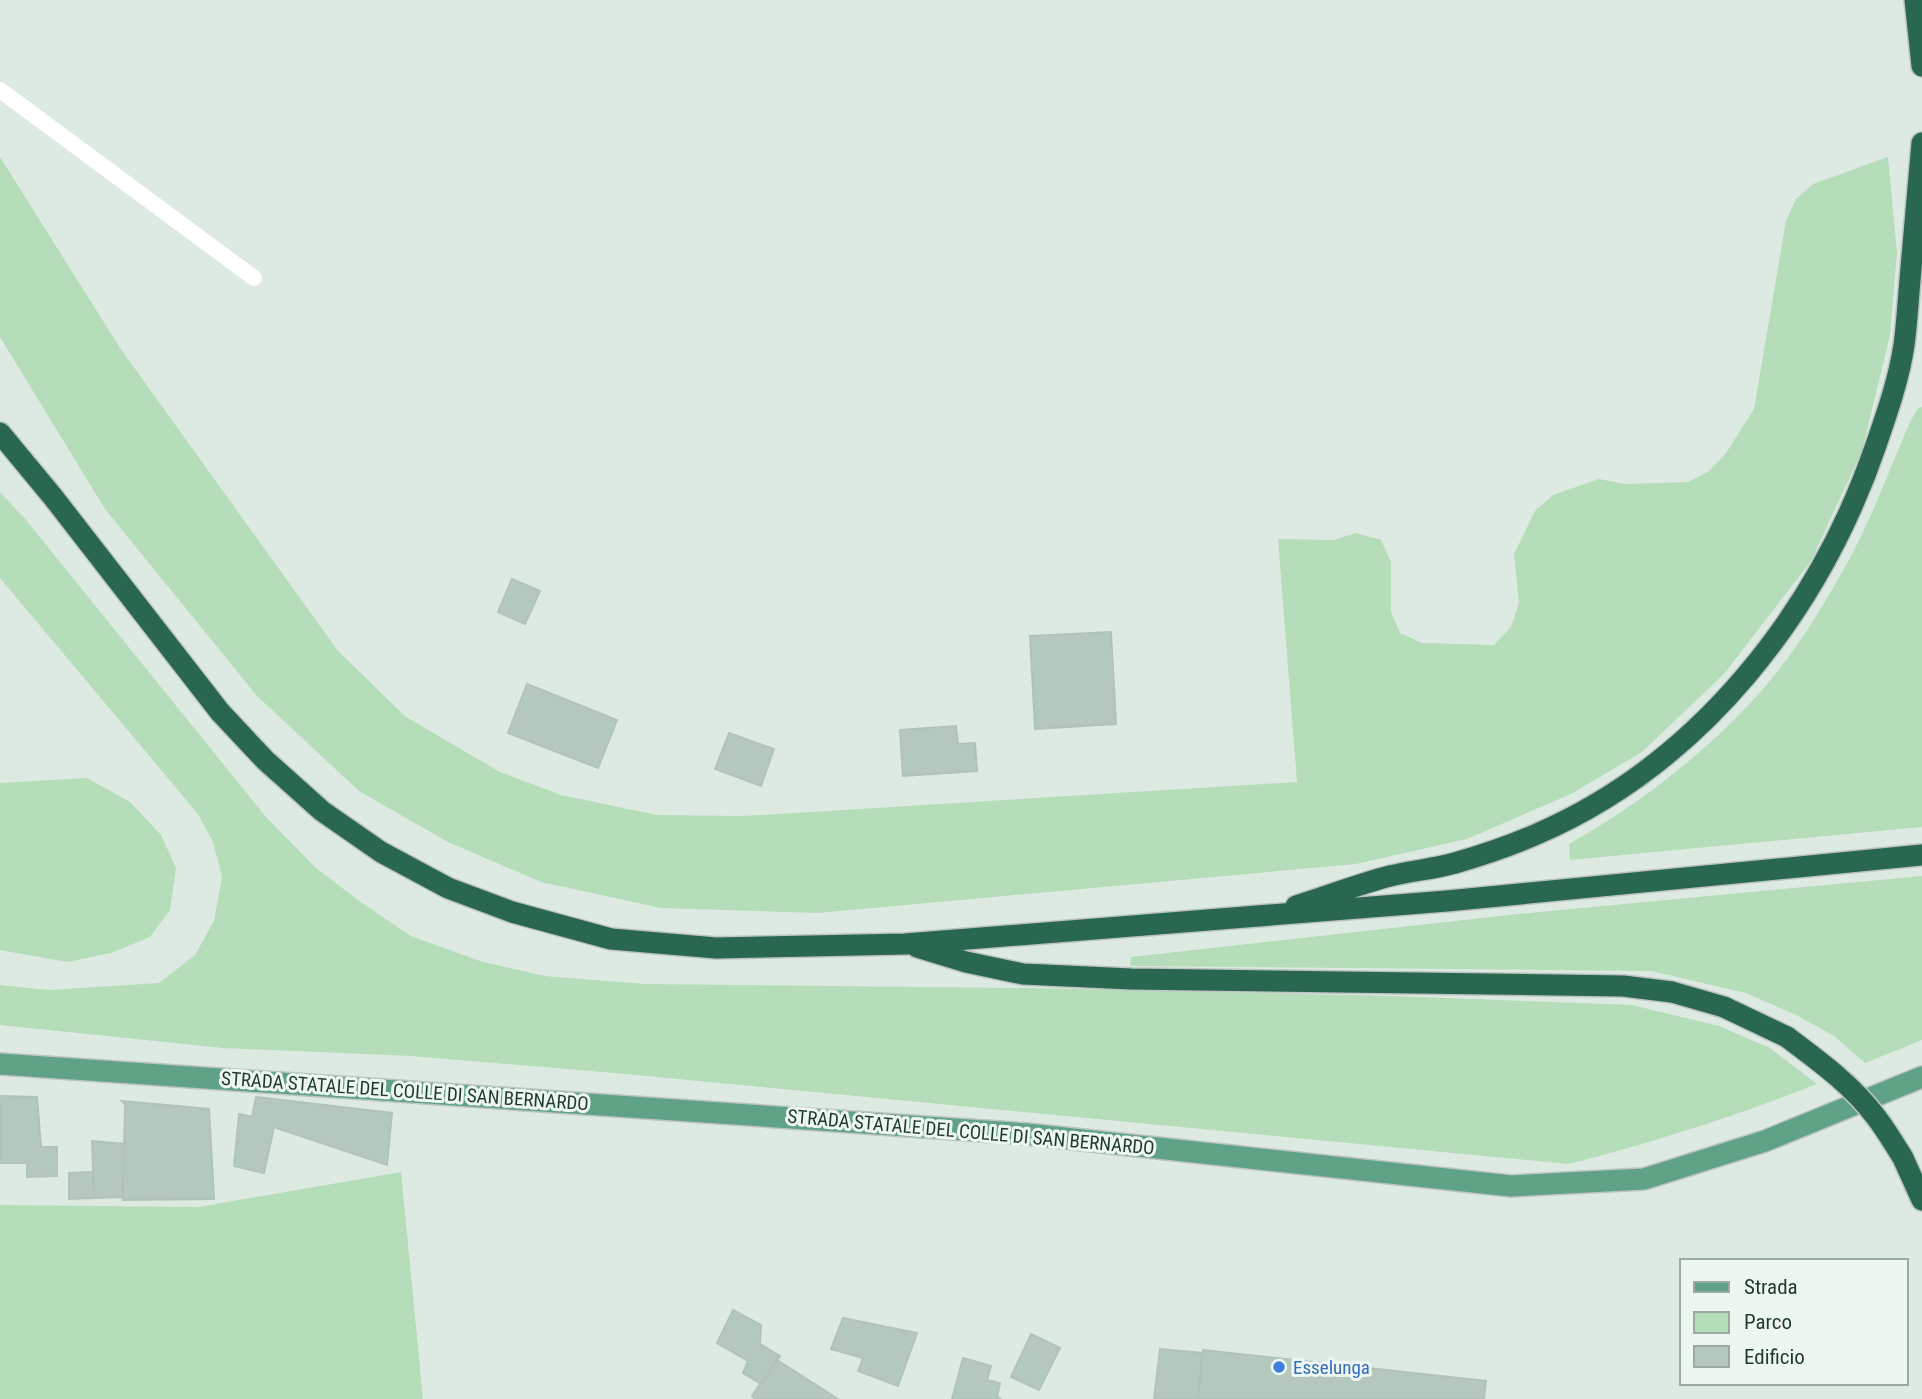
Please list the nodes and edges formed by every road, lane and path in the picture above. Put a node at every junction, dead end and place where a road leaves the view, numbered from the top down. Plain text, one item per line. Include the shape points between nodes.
1 (1915, 0) edge
2 (1922, 66) edge
3 (0, 90) edge
4 (1922, 143) edge
5 (254, 278) dead end
6 (0, 433) edge
7 (1922, 855) edge
8 (1258, 918) junction
9 (905, 944) junction
10 (0, 1064) edge
11 (1922, 1077) edge
12 (1922, 1200) edge

1 - 2 highway
3 - 5 lane
4 - 8 highway via 1904,345 1894,390 1864,480 1824,566 1754,667 1686,738 1583,811 1493,852 1391,876
6 - 9 highway via 220,712 322,811 381,852 448,888 512,912 611,939 716,948
7 - 8 highway
8 - 9 highway
9 - 12 highway, bridge via 1023,974 1623,986 1672,992 1724,1007 1787,1037 1820,1062 1876,1117 1903,1158
10 - 11 main road, STRADA STATALE DEL COLLE DI SAN BERNARDO via 1027,1133 1511,1186 1644,1179 1765,1141

